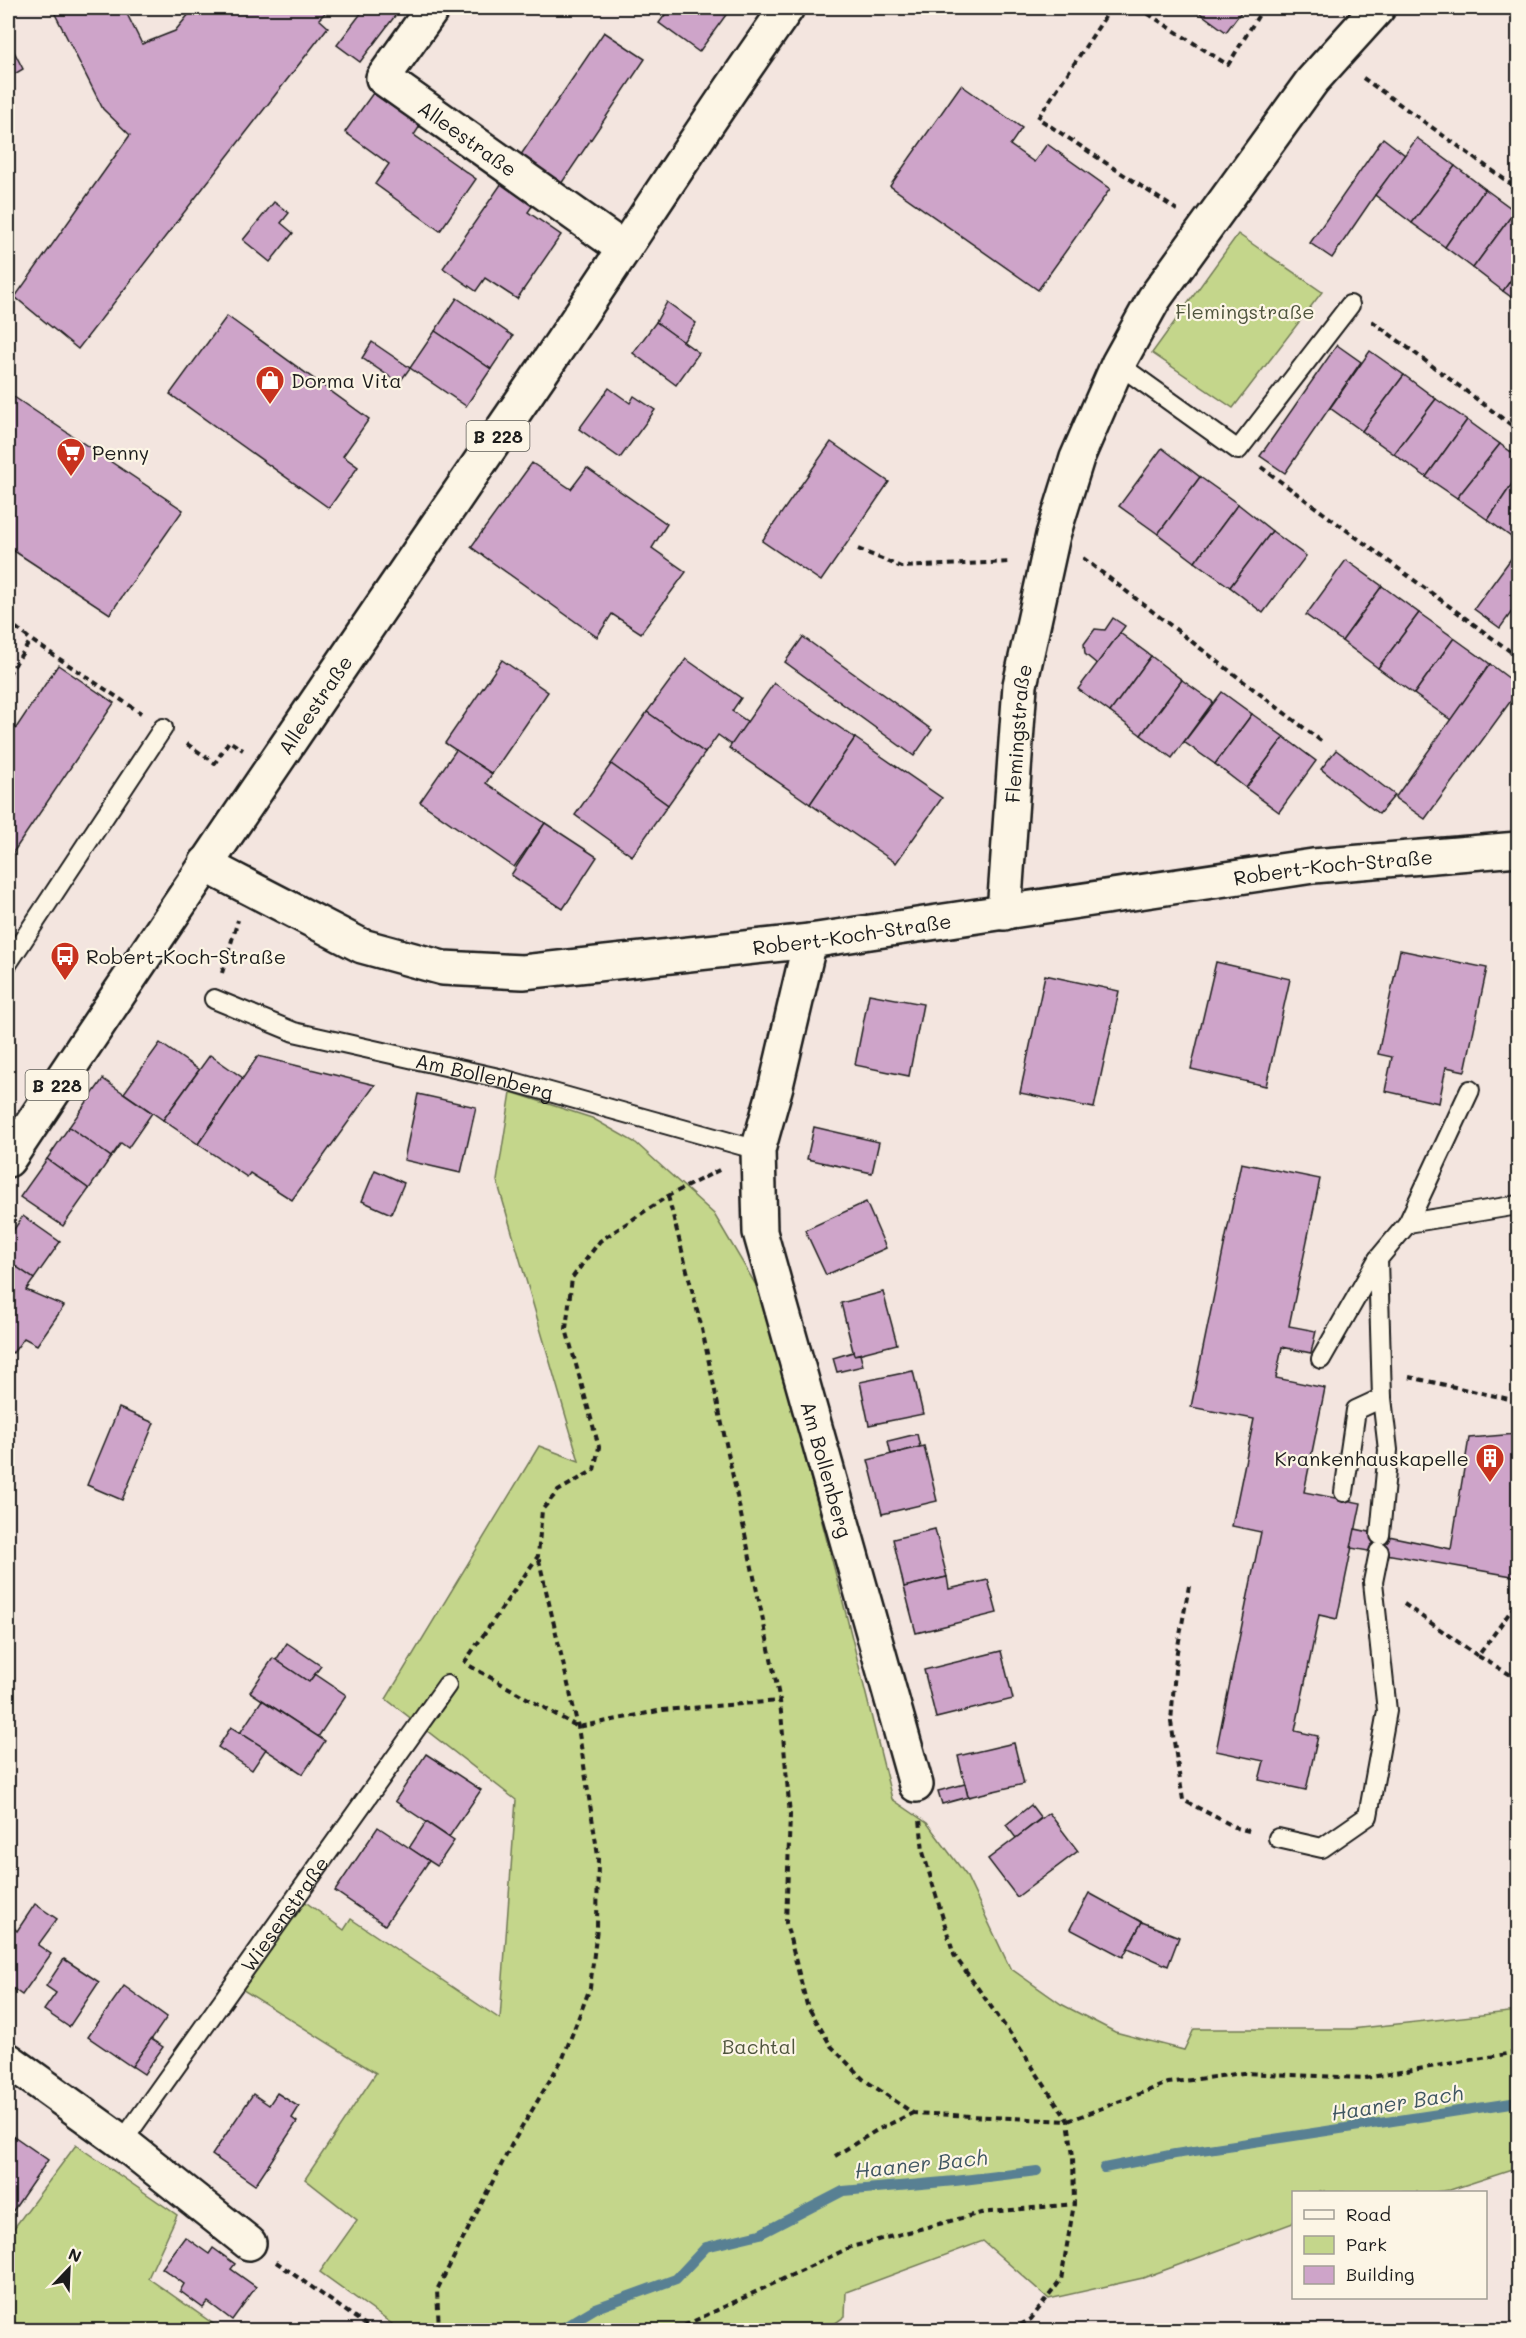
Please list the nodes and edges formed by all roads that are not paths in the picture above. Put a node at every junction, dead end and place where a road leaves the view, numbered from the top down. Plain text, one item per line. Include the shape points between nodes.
1 (433, 8) edge
2 (787, 8) edge
3 (1378, 8) edge
4 (624, 249) junction
5 (1350, 305) road end
6 (1118, 364) junction
7 (164, 728) road end
8 (1518, 849) edge
9 (206, 863) junction
10 (1004, 913) junction
11 (810, 941) junction
12 (8, 963) edge
13 (214, 999) road end
14 (1470, 1090) dead end
15 (758, 1150) junction
16 (8, 1160) edge
17 (1518, 1205) edge
18 (1408, 1223) junction
19 (1378, 1259) junction
20 (1321, 1359) dead end
21 (1382, 1398) junction
22 (1344, 1492) dead end
23 (447, 1685) road end
24 (916, 1785) road end
25 (1278, 1838) road end
26 (8, 2060) edge
27 (122, 2142) junction
28 (249, 2243) road end

1 - 4 street, Alleestraße via 383,78
2 - 4 street, Alleestraße / B 228
3 - 6 street, Flemingstraße via 1312,81 1154,299
4 - 9 street, Alleestraße / B 228
5 - 6 lane via 1238,450
6 - 10 street, Flemingstraße via 1077,458 1051,548 1020,685
7 - 12 lane
8 - 10 street, Robert-Koch-Straße via 1313,866
9 - 11 street, Robert-Koch-Straße via 362,946 443,968 523,972
9 - 16 street, Alleestraße / B 228
10 - 11 street, Robert-Koch-Straße
11 - 15 street, Am Bollenberg
13 - 15 lane, Am Bollenberg via 294,1032 503,1078
14 - 18 lane
15 - 24 street, Am Bollenberg via 760,1232
17 - 18 lane
18 - 19 lane
19 - 20 lane
19 - 21 lane
21 - 22 lane via 1356,1410
21 - 25 lane via 1388,1450 1373,1582 1387,1712 1368,1816 1322,1848
23 - 27 lane, Wiesenstraße
26 - 27 street
27 - 28 street

